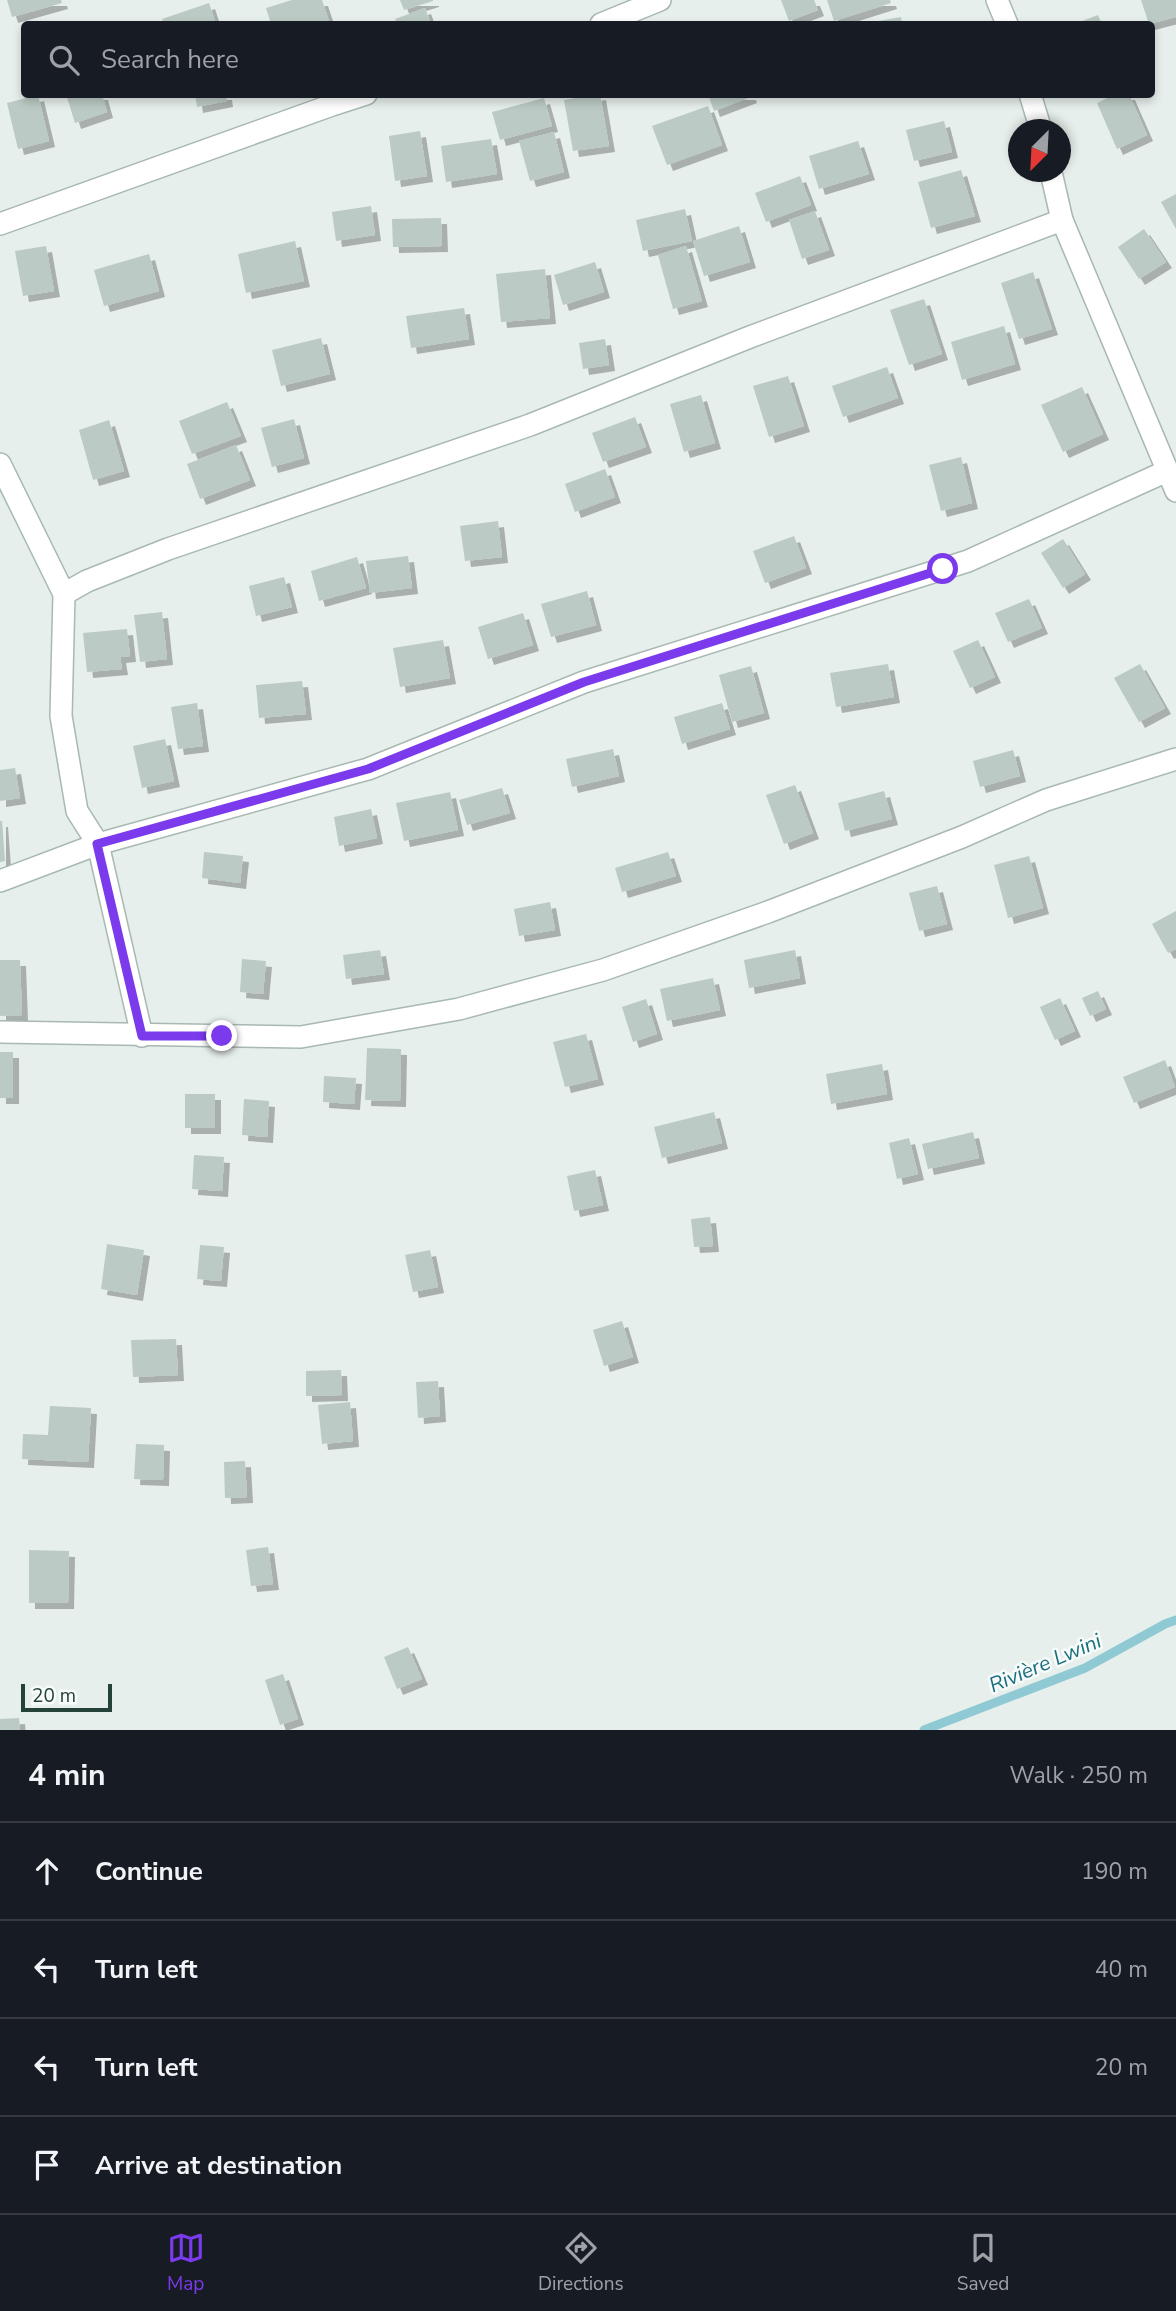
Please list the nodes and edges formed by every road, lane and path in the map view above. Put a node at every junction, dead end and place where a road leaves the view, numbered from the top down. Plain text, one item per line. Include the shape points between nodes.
1 (660, 0) edge
2 (997, 0) edge
3 (608, 21) edge
4 (1006, 21) edge
5 (354, 98) edge
6 (1031, 98) edge
7 (1038, 119) edge
8 (1053, 182) edge
9 (1062, 220) junction
10 (0, 224) edge
11 (0, 464) edge
12 (1167, 471) junction
13 (1176, 491) edge
14 (64, 594) junction
15 (1176, 759) edge
16 (97, 844) junction
17 (0, 881) edge
18 (0, 1032) edge
19 (142, 1036) junction

1 - 3 street
2 - 4 street
5 - 10 street
6 - 7 street
8 - 9 street
9 - 12 street
9 - 14 street via 530,425 168,549
11 - 14 street
12 - 13 street
12 - 16 street via 968,561 584,682 368,769
14 - 16 street via 61,716 77,811
15 - 19 street via 1046,800 768,912 603,970 459,1009 301,1037
16 - 17 street
16 - 19 street
18 - 19 street

